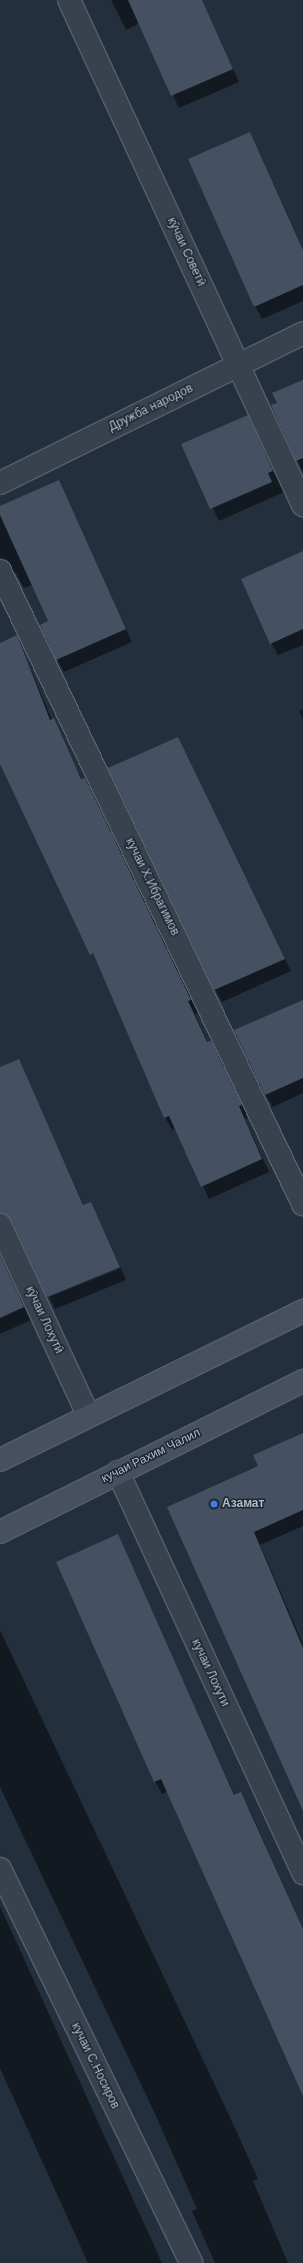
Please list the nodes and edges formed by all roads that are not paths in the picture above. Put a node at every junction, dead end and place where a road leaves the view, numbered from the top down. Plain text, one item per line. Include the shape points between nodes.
1 (69, 0) edge
2 (303, 333) edge
3 (238, 365) junction
4 (0, 483) edge
5 (303, 505) edge
6 (0, 571) edge
7 (303, 1204) edge
8 (0, 1225) edge
9 (303, 1311) edge
10 (303, 1381) edge
11 (88, 1415) junction
12 (0, 1460) edge
13 (118, 1472) junction
14 (0, 1532) edge
15 (0, 1869) edge
16 (303, 1873) edge
17 (191, 2263) edge

1 - 3 street, кӯчаи Советӣ
2 - 3 street, Дружба народов
3 - 4 street, Дружба народов
3 - 5 street, кӯчаи Советӣ
6 - 7 street, кучаи Х.Ибрагимов
8 - 11 street, кӯчаи Лохутӣ
9 - 11 main road
10 - 13 main road, кучаи Рахим Чалил
11 - 12 main road
13 - 14 main road, кучаи Рахим Чалил
13 - 16 street, кучаи Лохути
15 - 17 street, кучаи С.Носиров

